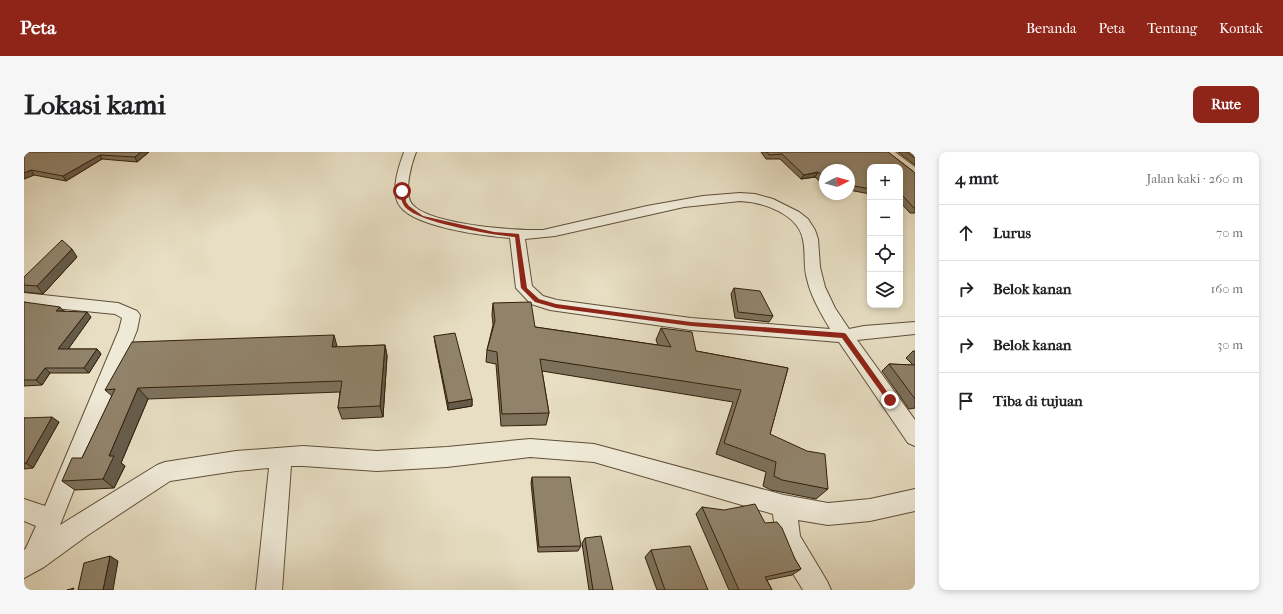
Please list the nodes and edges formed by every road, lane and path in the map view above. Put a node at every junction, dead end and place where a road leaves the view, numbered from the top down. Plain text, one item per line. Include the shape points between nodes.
1 (410, 152) edge
2 (888, 152) edge
3 (915, 173) edge
4 (517, 235) junction
5 (24, 299) edge
6 (915, 328) edge
7 (844, 336) junction
8 (915, 437) edge
9 (281, 458) junction
10 (915, 500) edge
11 (784, 506) junction
12 (24, 510) edge
13 (50, 520) junction
14 (29, 562) edge
15 (269, 590) edge
16 (818, 590) edge

1 - 4 street via 402,197 413,212 448,224 494,234
2 - 3 street
4 - 7 street via 524,288 537,300 556,306 691,324
4 - 7 street via 542,234 646,210 716,200 742,197 774,204 796,217 809,232 813,247 814,281 823,302
5 - 13 street via 118,310 131,315 128,330
6 - 7 street
7 - 8 street
9 - 11 street via 304,456 377,461 530,448 594,453
9 - 14 street via 236,461 165,472
9 - 15 street
10 - 11 street via 870,510 828,514
11 - 16 street via 788,538
12 - 13 street
13 - 14 street

